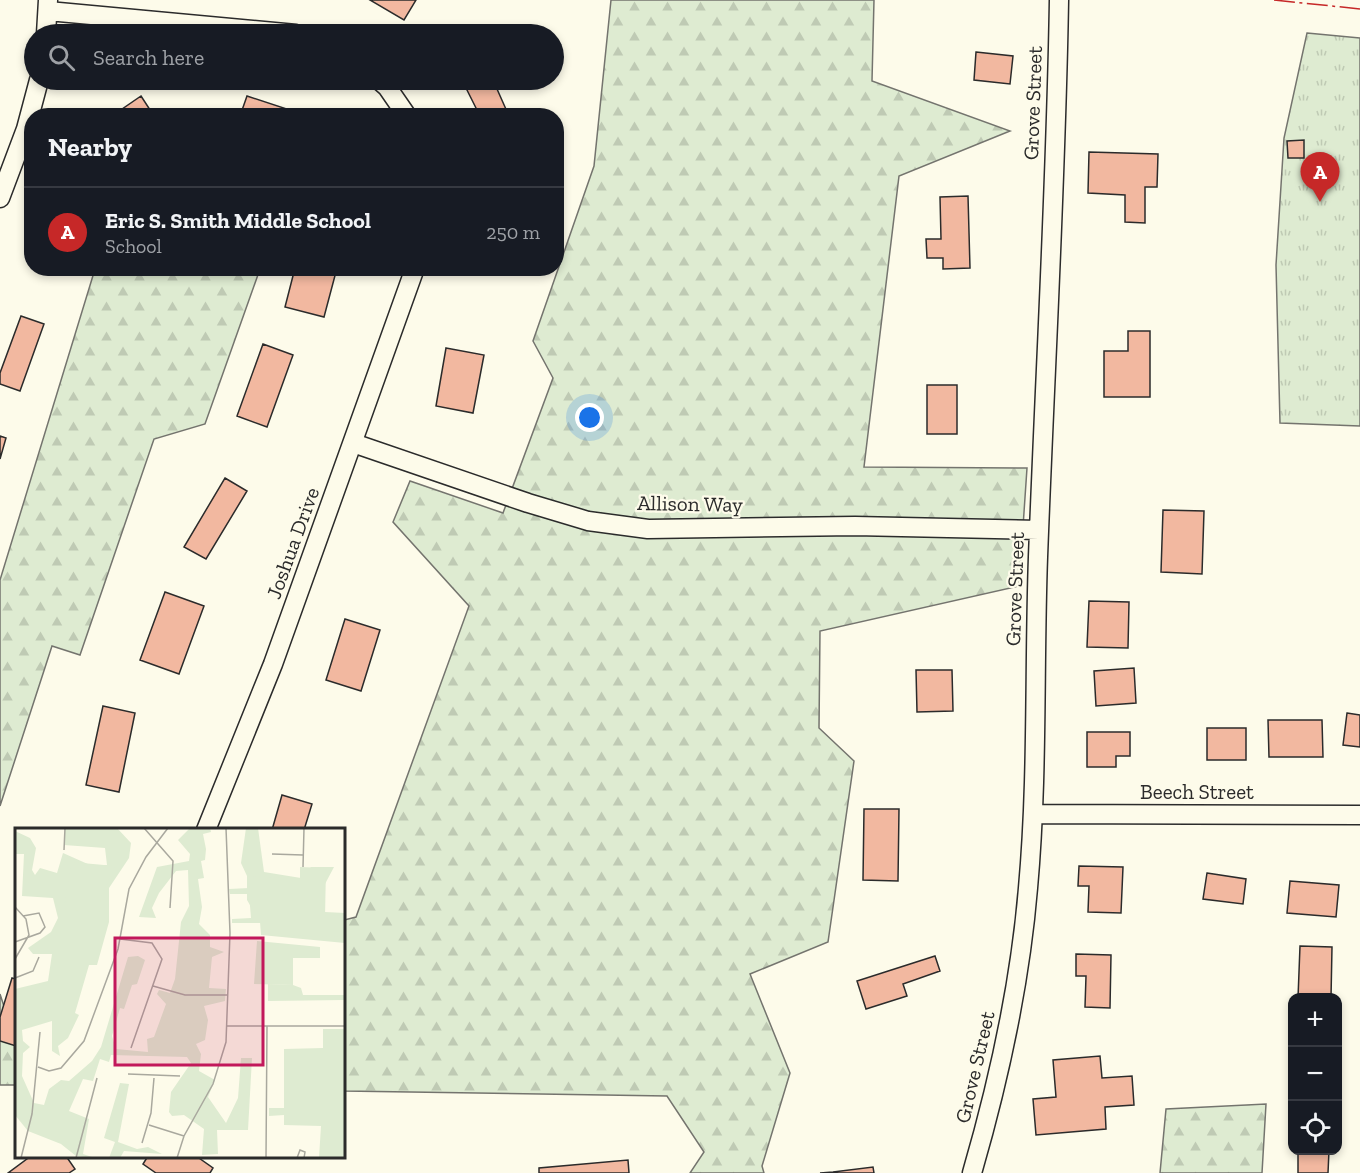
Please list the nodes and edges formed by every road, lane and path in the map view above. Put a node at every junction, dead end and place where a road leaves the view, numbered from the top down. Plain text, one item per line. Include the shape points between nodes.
1 (1059, 0) edge
2 (48, 5) edge
3 (47, 24) edge
4 (211, 24) edge
5 (36, 90) edge
6 (389, 90) edge
7 (32, 108) edge
8 (401, 108) edge
9 (24, 134) edge
10 (0, 198) edge
11 (412, 276) edge
12 (353, 443) junction
13 (1039, 530) junction
14 (1033, 814) junction
15 (1360, 815) edge
16 (207, 828) edge
17 (972, 1173) edge

1 - 13 street, Grove Street
2 - 3 street
2 - 4 street
5 - 7 street
6 - 8 street
9 - 10 street
11 - 12 street, Joshua Drive
12 - 13 street, Allison Way via 588,521 648,529 855,526
12 - 16 street, Joshua Drive via 273,664
13 - 14 street, Grove Street
14 - 15 street, Beech Street
14 - 17 street, Grove Street via 1020,962 1005,1044

